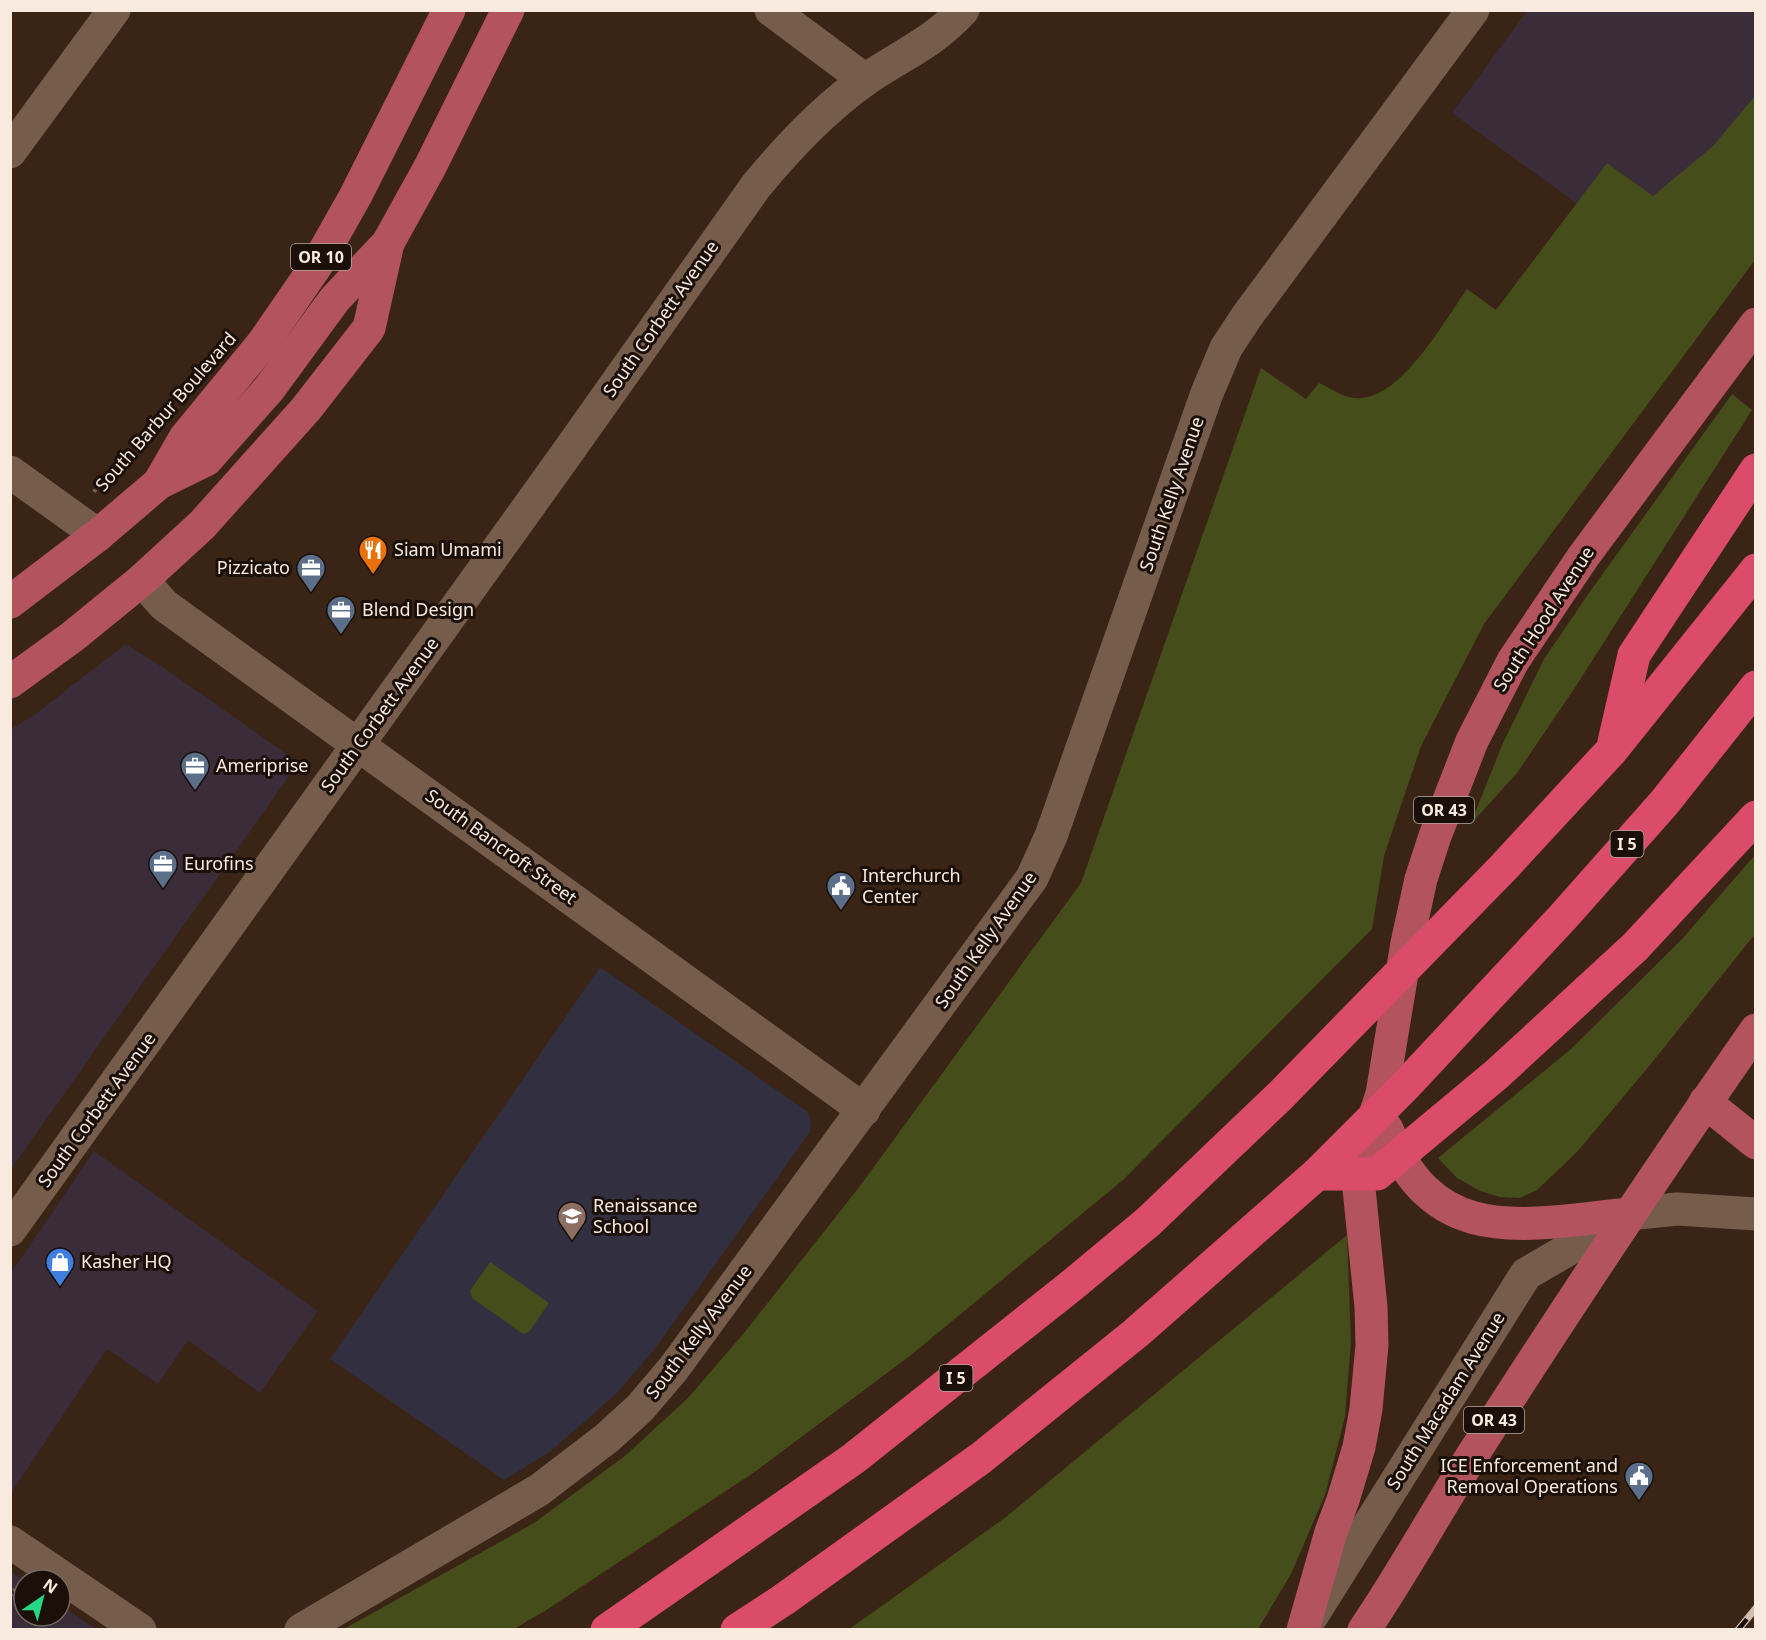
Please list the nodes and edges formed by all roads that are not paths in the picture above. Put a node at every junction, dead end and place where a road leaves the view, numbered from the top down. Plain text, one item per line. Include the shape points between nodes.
1 (114, 10) edge
2 (449, 10) edge
3 (508, 10) edge
4 (771, 10) edge
5 (963, 10) edge
6 (1473, 10) edge
7 (865, 80) junction
8 (10, 152) edge
9 (388, 243) junction
10 (1755, 324) edge
11 (1755, 470) edge
12 (10, 472) edge
13 (159, 483) junction
14 (98, 535) junction
15 (1755, 570) edge
16 (142, 580) junction
17 (10, 602) edge
18 (10, 682) edge
19 (1755, 687) edge
20 (359, 745) junction
21 (1612, 750) junction
22 (1755, 817) edge
23 (1755, 1029) edge
24 (1382, 1094) junction
25 (1706, 1102) junction
26 (864, 1110) junction
27 (1755, 1143) edge
28 (1317, 1174) junction
29 (1629, 1214) junction
30 (1755, 1214) edge
31 (10, 1230) edge
32 (10, 1542) edge
33 (140, 1629) edge
34 (302, 1629) edge
35 (607, 1629) edge
36 (737, 1629) edge
37 (1303, 1629) edge
38 (1364, 1629) edge

1 - 8 street
2 - 13 main road, OR 10 via 316,266 263,342 185,438
3 - 9 main road, South Barbur Boulevard
4 - 7 street
5 - 7 street, South Corbett Avenue via 934,38
6 - 26 street, South Kelly Avenue via 1226,348 1051,836 1032,878
7 - 20 street, South Corbett Avenue via 796,140 756,186
9 - 13 main road, South Barbur Boulevard via 334,298 268,389 206,460
9 - 16 main road, South Barbur Boulevard via 369,328 253,470 202,525
10 - 24 main road, South Hood Avenue / OR 43 via 1545,611 1513,661 1472,741 1421,879
11 - 21 highway via 1634,655
12 - 14 street
13 - 14 main road, South Barbur Boulevard / OR 10
14 - 17 main road, South Barbur Boulevard / OR 10
15 - 21 highway, I 5
16 - 18 main road, South Barbur Boulevard
16 - 20 street, South Bancroft Street via 164,605
19 - 28 highway, I 5 via 1664,803 1407,1084
20 - 26 street, South Bancroft Street
20 - 31 street, South Corbett Avenue
21 - 35 highway, I 5 via 1503,868 1280,1096 1148,1222 853,1459
22 - 28 highway via 1635,947 1497,1074 1377,1174
23 - 25 main road, South Macadam Avenue / OR 43
24 - 29 main road via 1385,1123 1395,1150 1413,1178 1446,1206 1506,1224
24 - 37 main road, OR 43 via 1357,1168 1371,1307 1366,1409 1359,1447
25 - 27 main road
25 - 29 main road, South Macadam Avenue / OR 43
26 - 34 street, South Kelly Avenue via 674,1368 631,1416 539,1490
28 - 36 highway, I 5 via 1136,1333 989,1451
29 - 30 street via 1677,1209
29 - 37 street, South Macadam Avenue via 1527,1274
29 - 38 main road, South Macadam Avenue / OR 43
32 - 33 street

